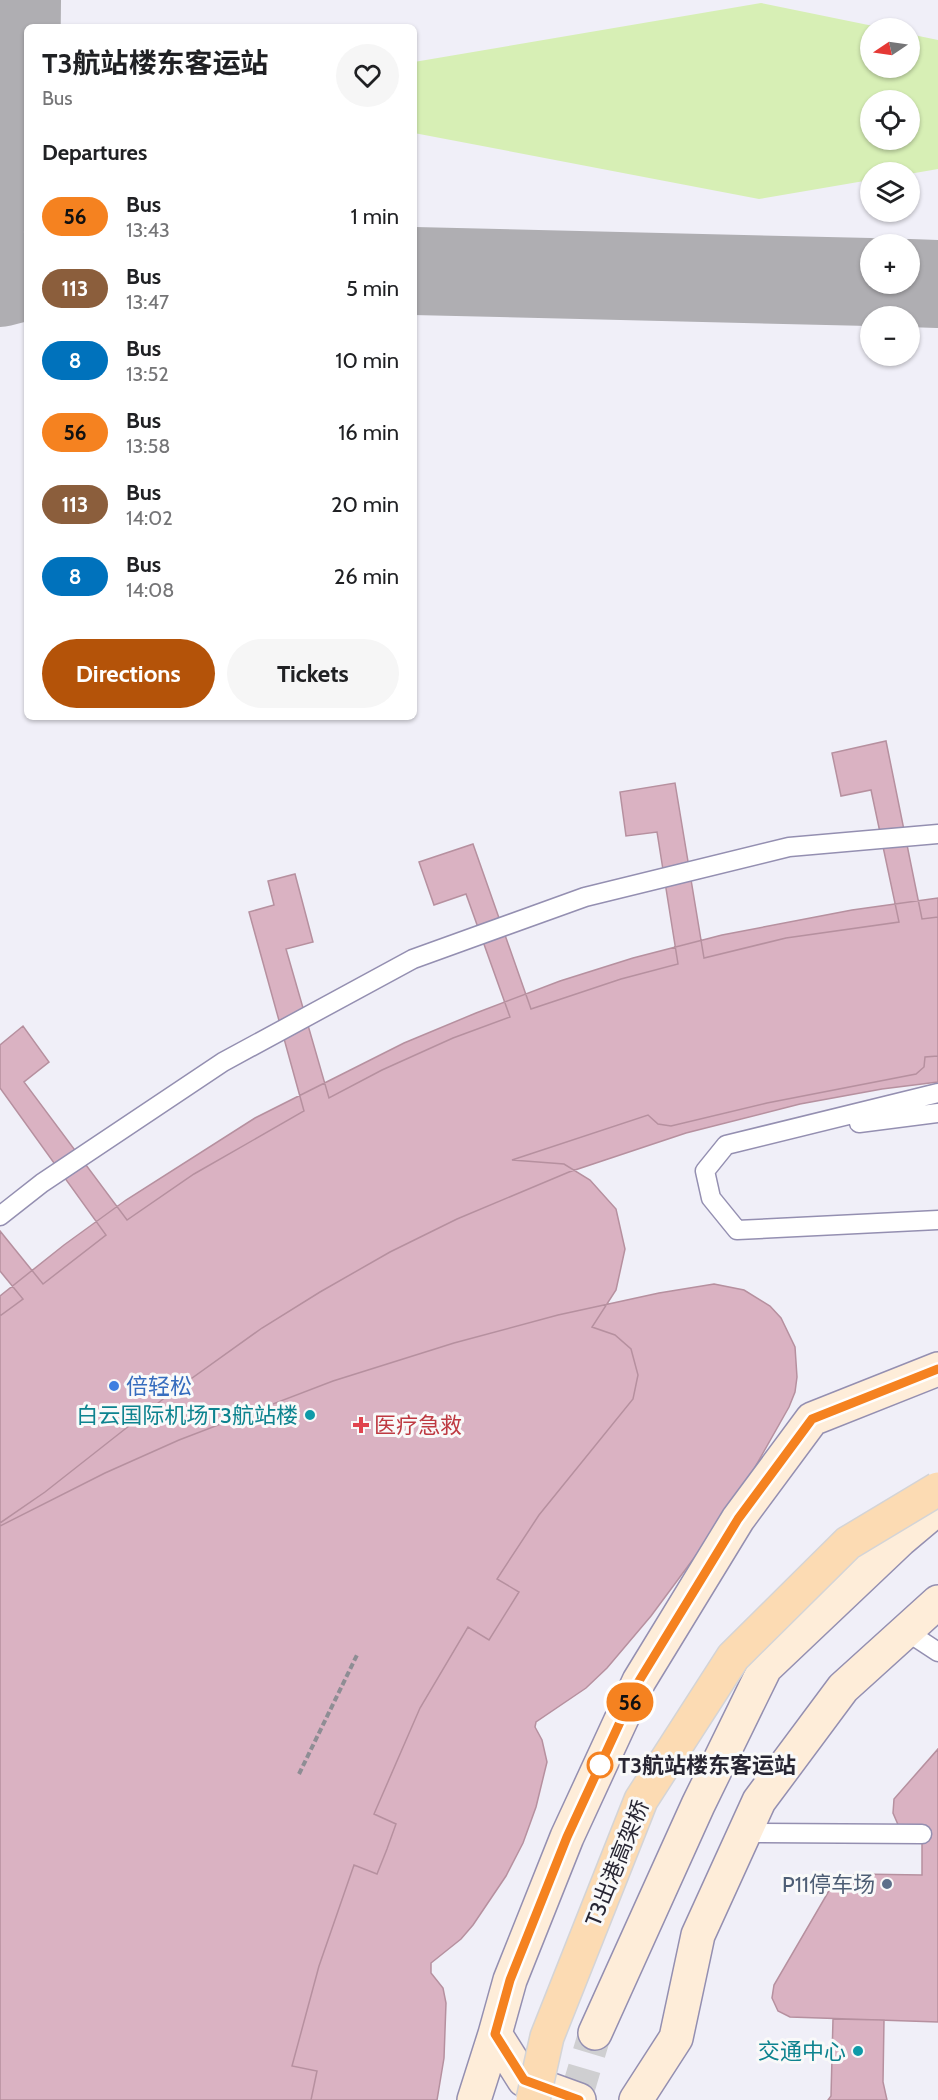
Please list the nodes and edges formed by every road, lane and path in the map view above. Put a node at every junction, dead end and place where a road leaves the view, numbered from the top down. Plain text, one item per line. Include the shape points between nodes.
1 (938, 834) edge
2 (938, 1094) edge
3 (938, 1113) edge
4 (772, 1134) junction
5 (0, 1216) edge
6 (938, 1220) edge
7 (938, 1369) edge
8 (938, 1489) edge
9 (938, 1508) edge
10 (938, 1602) edge
11 (906, 1631) junction
12 (938, 1652) edge
13 (357, 1655) dead end
14 (299, 1774) dead end
15 (744, 1833) junction
16 (922, 1834) dead end
17 (495, 2034) junction
18 (595, 2034) tunnel mouth
19 (474, 2100) edge
20 (533, 2100) edge
21 (579, 2100) edge
22 (636, 2100) edge

1 - 5 lane via 778,849 585,897 413,959 224,1062 42,1183
2 - 4 lane
3 - 4 lane
4 - 6 lane via 726,1145 705,1171 711,1198 737,1230
7 - 17 main road via 812,1419 738,1519 639,1681 567,1837 510,1980
8 - 20 main road, T3出港高架桥, bridge via 848,1543 733,1657 641,1800 547,2037
9 - 18 main road via 765,1668 698,1805
10 - 11 main road
11 - 12 lane
11 - 15 main road via 843,1688 759,1801
13 - 14 path
15 - 16 lane
15 - 22 main road via 698,1935 676,2037
17 - 19 main road
17 - 21 main road via 524,2080

